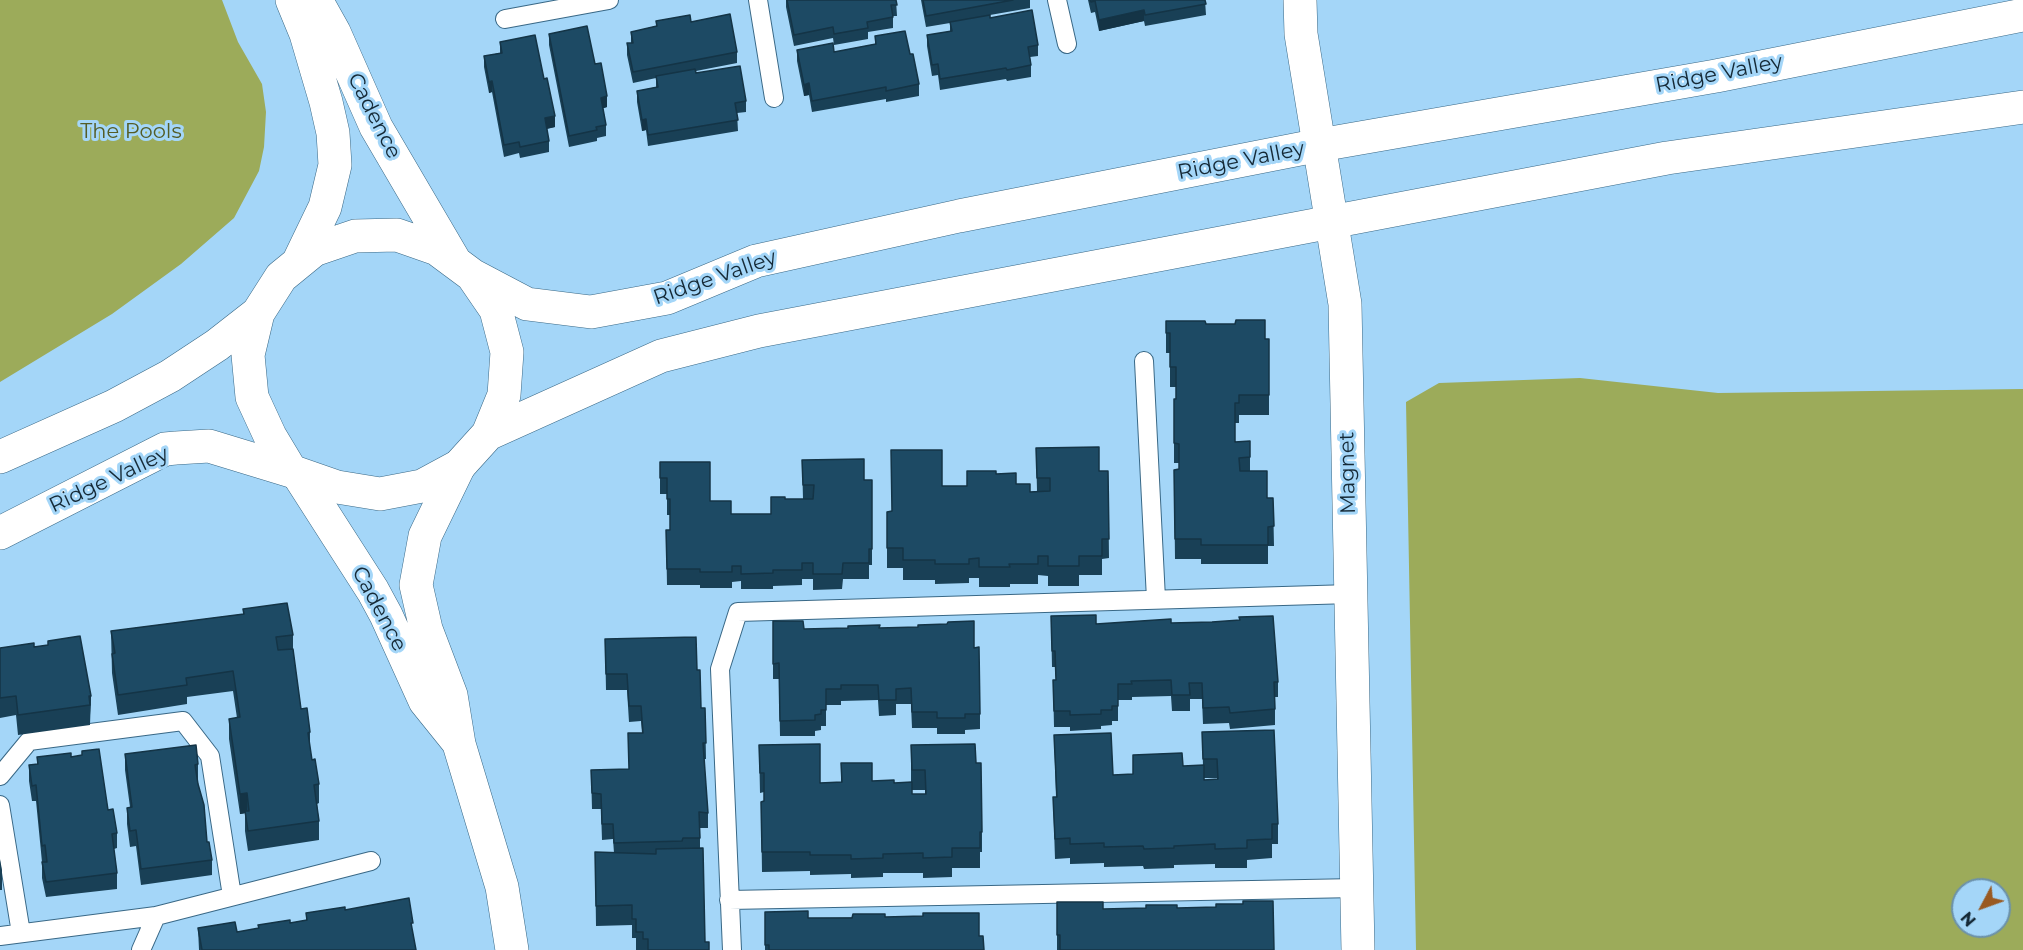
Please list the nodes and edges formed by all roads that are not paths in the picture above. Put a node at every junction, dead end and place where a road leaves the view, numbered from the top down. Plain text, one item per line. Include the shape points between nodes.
1 (292, 0) edge
2 (316, 0) edge
3 (609, 0) edge
4 (758, 0) edge
5 (1057, 0) edge
6 (1300, 0) edge
7 (2023, 15) edge
8 (505, 19) dead end
9 (1067, 44) dead end
10 (774, 98) dead end
11 (2023, 107) edge
12 (1320, 146) junction
13 (1331, 222) junction
14 (298, 263) junction
15 (463, 267) junction
16 (258, 313) junction
17 (1144, 361) dead end
18 (488, 434) junction
19 (0, 457) edge
20 (459, 466) junction
21 (295, 472) junction
22 (0, 533) edge
23 (1351, 594) junction
24 (1156, 599) junction
25 (459, 744) junction
26 (0, 776) edge
27 (0, 805) edge
28 (371, 861) dead end
29 (1357, 888) junction
30 (232, 896) junction
31 (729, 900) junction
32 (156, 916) junction
33 (21, 933) junction
34 (0, 936) edge
35 (141, 950) edge
36 (512, 950) edge
37 (732, 950) edge
38 (1358, 950) edge

1 - 14 main road, Cadence via 326,102 335,165 325,207
2 - 15 main road, Cadence via 376,127
3 - 8 lane
4 - 10 lane
5 - 9 lane
6 - 12 main road, Magnet via 1301,34
7 - 12 main road, Ridge Valley via 1716,76
11 - 13 main road via 1667,158
12 - 13 main road, Magnet
12 - 15 main road, Ridge Valley via 959,216 756,261 667,298 591,312 527,304
13 - 18 main road via 704,345 661,356
13 - 23 main road, Magnet via 1345,304
14 - 15 main road, Ridge Valley via 314,250 355,236 397,236 437,249
14 - 16 main road via 281,276
15 - 18 main road, Cadence via 496,310 507,352 504,395
16 - 19 main road via 170,376
16 - 21 main road, Cadence via 248,355 252,397 270,436
17 - 24 lane
18 - 20 main road
20 - 21 main road, Ridge Valley via 422,486 380,494 337,487
20 - 25 main road, Cadence via 425,536 416,585 426,629 451,694
21 - 22 main road, Ridge Valley via 209,446 165,449
21 - 25 main road, Cadence via 386,615 425,700
23 - 24 lane
23 - 29 main road, Magnet
24 - 31 lane via 738,612 720,669
25 - 36 main road, Cadence via 502,886
26 - 30 lane via 29,741 183,721 210,756
27 - 33 lane
28 - 30 lane
29 - 31 lane
29 - 38 main road, Magnet
30 - 32 lane
31 - 37 lane
32 - 33 lane
32 - 35 lane
33 - 34 lane

